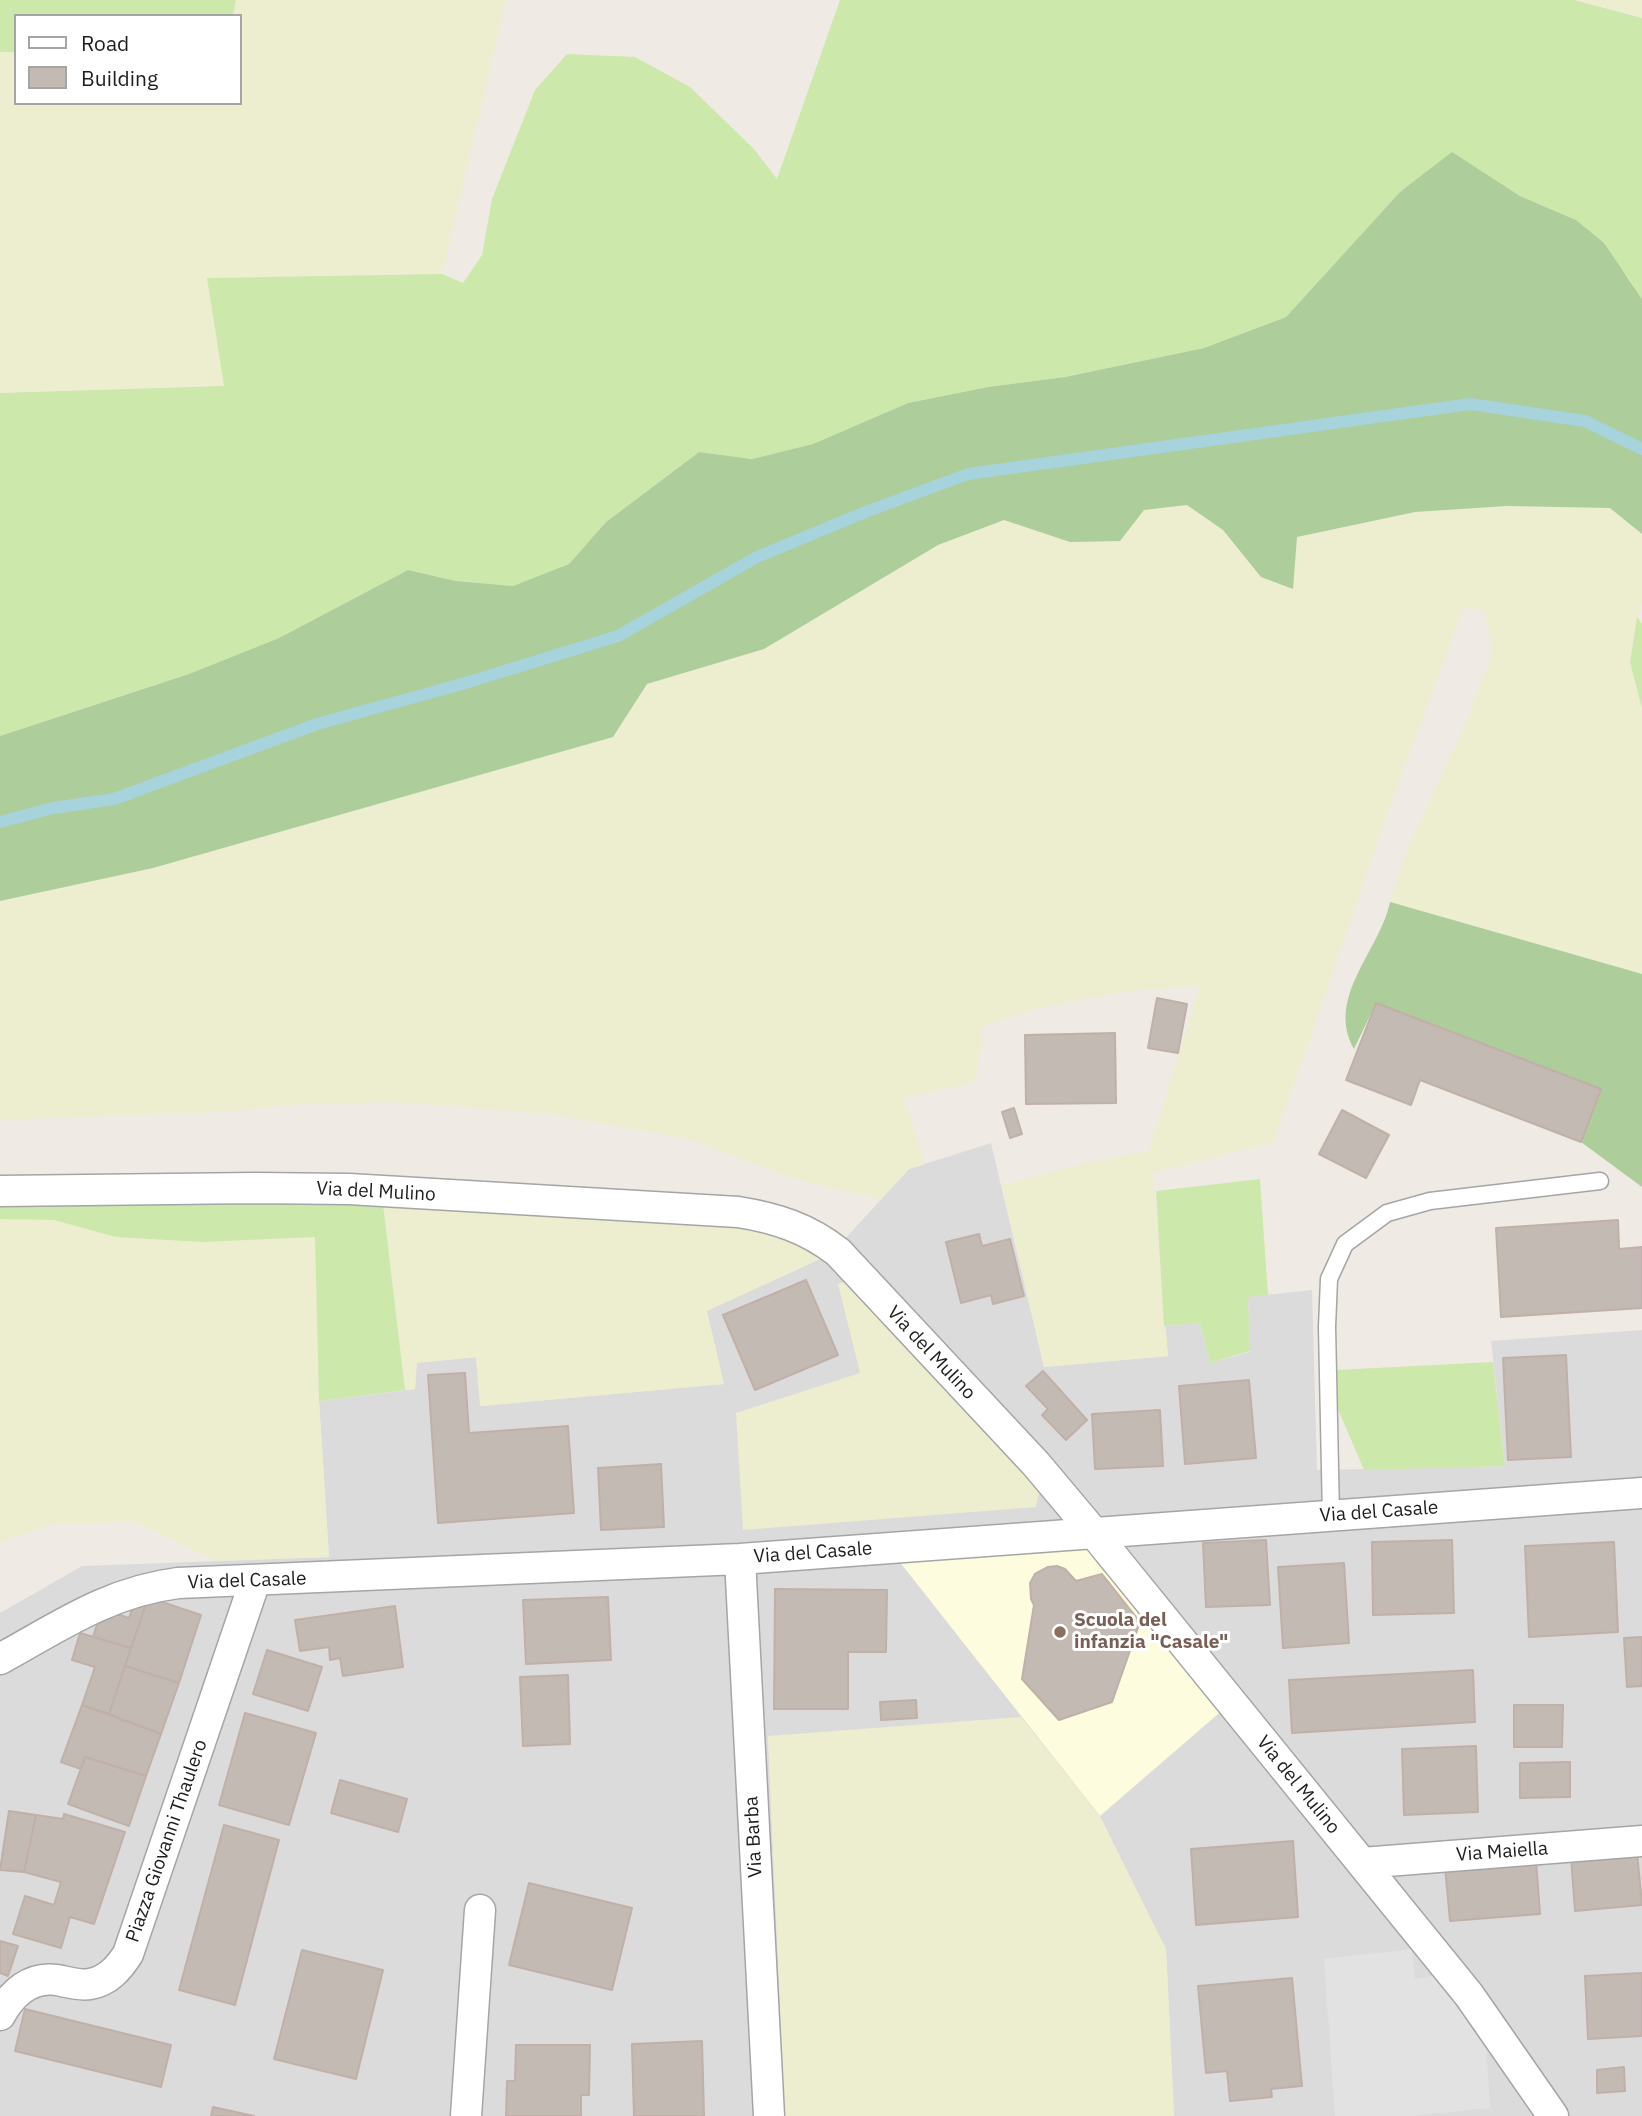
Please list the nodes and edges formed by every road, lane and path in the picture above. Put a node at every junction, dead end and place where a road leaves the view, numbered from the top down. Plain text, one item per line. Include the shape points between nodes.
1 (1600, 1181) dead end
2 (0, 1191) edge
3 (1642, 1493) edge
4 (1331, 1516) junction
5 (1094, 1533) junction
6 (740, 1559) junction
7 (255, 1581) junction
8 (0, 1659) edge
9 (1642, 1841) edge
10 (1362, 1863) junction
11 (480, 1910) dead end
12 (0, 2015) edge
13 (466, 2116) edge
14 (769, 2116) edge
15 (1553, 2116) edge

1 - 4 lane via 1430,1201 1387,1213 1345,1244 1329,1279
2 - 5 street, Via del Mulino via 349,1189 738,1212 773,1218 811,1233 838,1252 1036,1464
3 - 4 street, Via del Casale
4 - 5 street, Via del Casale
5 - 6 street, Via del Casale
5 - 10 street, Via del Mulino
6 - 7 street, Via del Casale
6 - 14 street, Via Barba
7 - 8 street, Via del Casale via 178,1583 129,1592
7 - 12 street, Piazza Giovanni Thaulero via 128,1954 116,1970 93,1984 32,1983 12,1996
9 - 10 street, Via Maiella
10 - 15 street, Via del Mulino via 1469,1995
11 - 13 street

